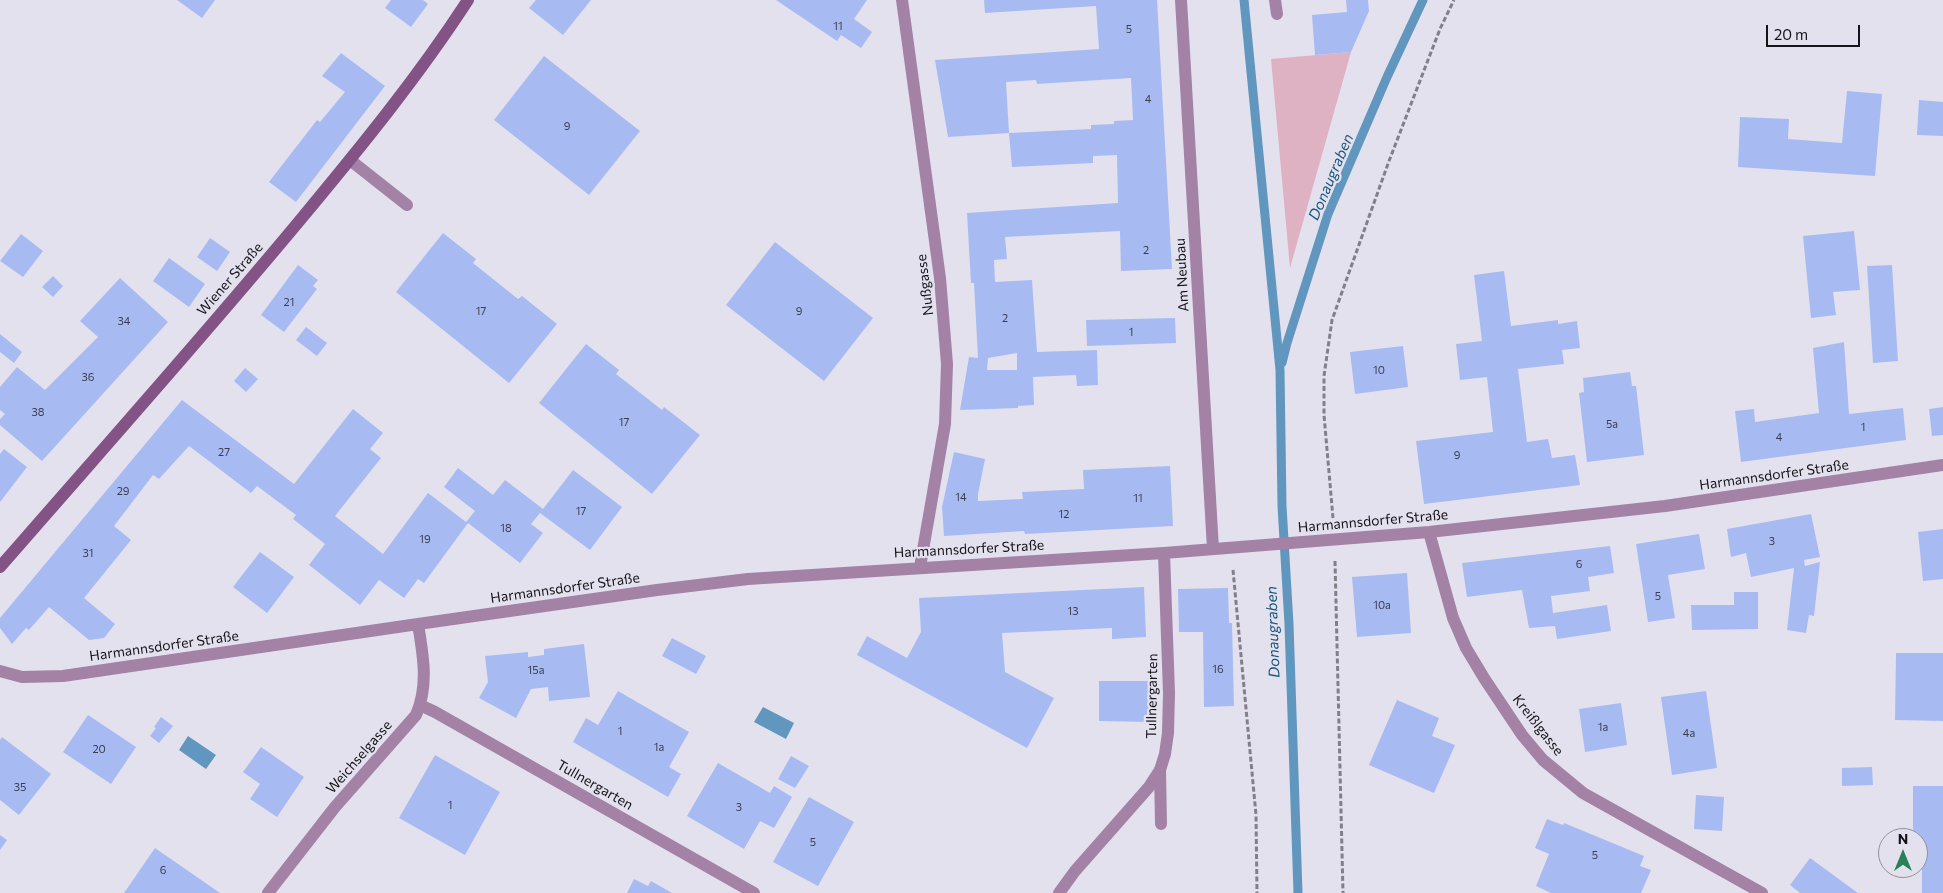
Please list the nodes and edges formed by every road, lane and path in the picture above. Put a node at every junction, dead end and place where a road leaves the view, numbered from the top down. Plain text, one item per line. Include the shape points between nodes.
1 (468, 0) edge
2 (902, 0) edge
3 (1181, 0) edge
4 (1275, 0) edge
5 (1454, 0) edge
6 (1276, 14) dead end
7 (350, 160) junction
8 (407, 205) dead end
9 (1943, 465) edge
10 (1429, 532) junction
11 (1334, 539) junction
12 (1235, 547) junction
13 (1213, 549) junction
14 (1164, 553) junction
15 (0, 567) edge
16 (920, 567) junction
17 (418, 624) junction
18 (0, 671) edge
19 (420, 705) junction
20 (1160, 770) junction
21 (1161, 824) dead end
22 (268, 893) edge
23 (754, 893) edge
24 (1059, 893) edge
25 (1257, 893) edge
26 (1343, 893) edge
27 (1762, 893) edge

1 - 7 street, Wiener Straße via 427,61
2 - 16 street, Nußgasse via 940,278 947,364 945,424
3 - 13 street, Am Neubau
4 - 6 street
5 - 11 path via 1389,161 1332,320 1324,376 1324,415
7 - 8 street
7 - 15 street, Wiener Straße
9 - 10 street, Harmannsdorfer Straße via 1665,506
10 - 11 street, Harmannsdorfer Straße
10 - 27 street, Kreißlgasse via 1453,618 1466,648 1522,735 1543,760 1583,793
11 - 12 street, Harmannsdorfer Straße
11 - 26 path
12 - 13 street, Harmannsdorfer Straße
12 - 25 path via 1256,815
13 - 14 street, Harmannsdorfer Straße
14 - 16 street, Harmannsdorfer Straße
14 - 20 street, Tullnergarten via 1169,693 1168,732
16 - 17 street, Harmannsdorfer Straße via 748,579
17 - 18 street, Harmannsdorfer Straße via 63,676 22,677
17 - 19 street, Weichselgasse via 424,659
19 - 22 street, Weichselgasse via 416,715 334,807
19 - 23 street, Tullnergarten
20 - 21 street
20 - 24 street, Tullnergarten via 1149,788

